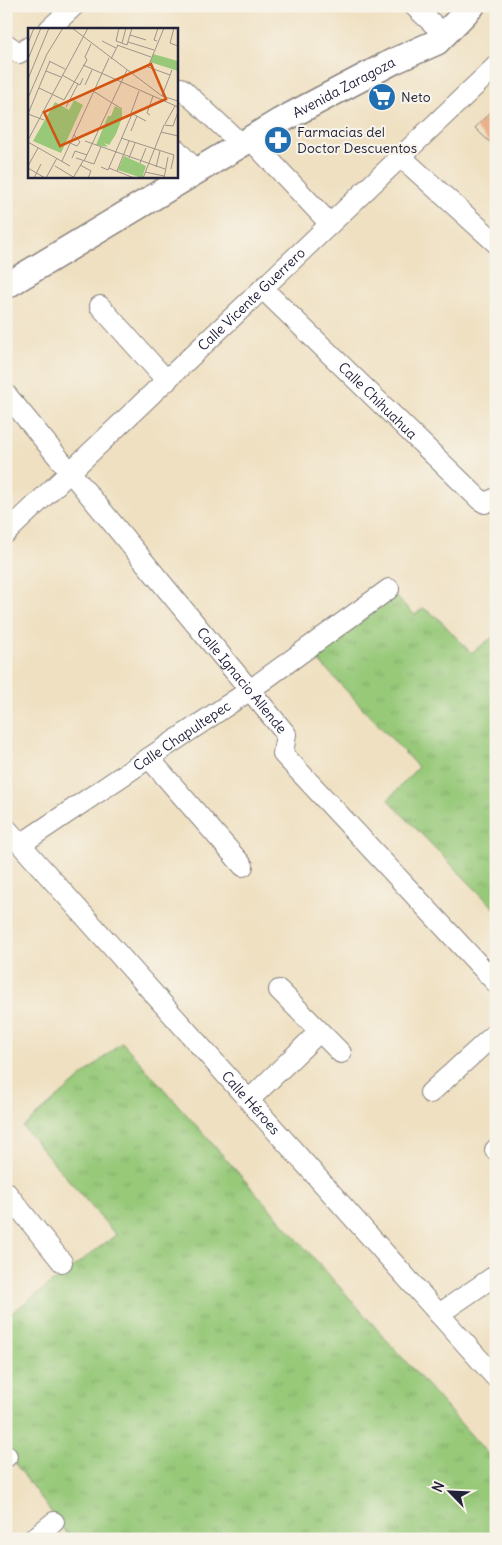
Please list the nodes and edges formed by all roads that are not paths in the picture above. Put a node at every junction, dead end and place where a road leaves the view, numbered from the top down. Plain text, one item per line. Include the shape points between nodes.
1 (74, 6) edge
2 (414, 6) edge
3 (472, 6) edge
4 (50, 28) edge
5 (445, 35) junction
6 (496, 66) edge
7 (180, 88) dead end
8 (245, 142) junction
9 (178, 151) edge
10 (400, 156) junction
11 (197, 171) junction
12 (330, 224) junction
13 (496, 243) edge
14 (6, 286) edge
15 (263, 289) junction
16 (100, 306) dead end
17 (167, 381) junction
18 (6, 394) edge
19 (69, 472) junction
20 (496, 498) edge
21 (6, 533) edge
22 (389, 589) dead end
23 (250, 690) junction
24 (149, 758) junction
25 (6, 828) edge
26 (21, 844) junction
27 (243, 866) dead end
28 (496, 983) edge
29 (279, 990) dead end
30 (319, 1032) junction
31 (496, 1033) edge
32 (341, 1053) dead end
33 (430, 1094) dead end
34 (248, 1100) junction
35 (6, 1192) edge
36 (62, 1262) dead end
37 (496, 1275) edge
38 (438, 1314) junction
39 (496, 1378) edge
40 (54, 1522) dead end
41 (33, 1539) edge

1 - 4 street
2 - 5 street
3 - 5 main road, Avenida Zaragoza
5 - 8 main road, Avenida Zaragoza
6 - 10 street, Calle Vicente Guerrero
7 - 8 street
8 - 11 main road, Avenida Zaragoza
8 - 12 street
9 - 11 street
10 - 12 street, Calle Vicente Guerrero
10 - 13 street
11 - 14 main road, Avenida Zaragoza
12 - 15 street, Calle Vicente Guerrero
15 - 17 street, Calle Vicente Guerrero
15 - 20 street, Calle Chihuahua via 480,500 485,503
16 - 17 street
17 - 19 street, Calle Vicente Guerrero
18 - 19 street, Calle Ignacio Allende
19 - 21 street, Calle Vicente Guerrero
19 - 23 street, Calle Ignacio Allende
22 - 23 street, Calle Chapultepec
23 - 24 street, Calle Chapultepec
23 - 28 street, Calle Ignacio Allende via 286,734 283,754
24 - 26 street, Calle Chapultepec
24 - 27 street
25 - 26 street, Calle Héroes
26 - 34 street, Calle Héroes
29 - 30 street
30 - 32 street
30 - 34 street
31 - 33 street
34 - 38 street, Calle Héroes
35 - 36 street
37 - 38 street
38 - 39 street, Calle Héroes
40 - 41 street

